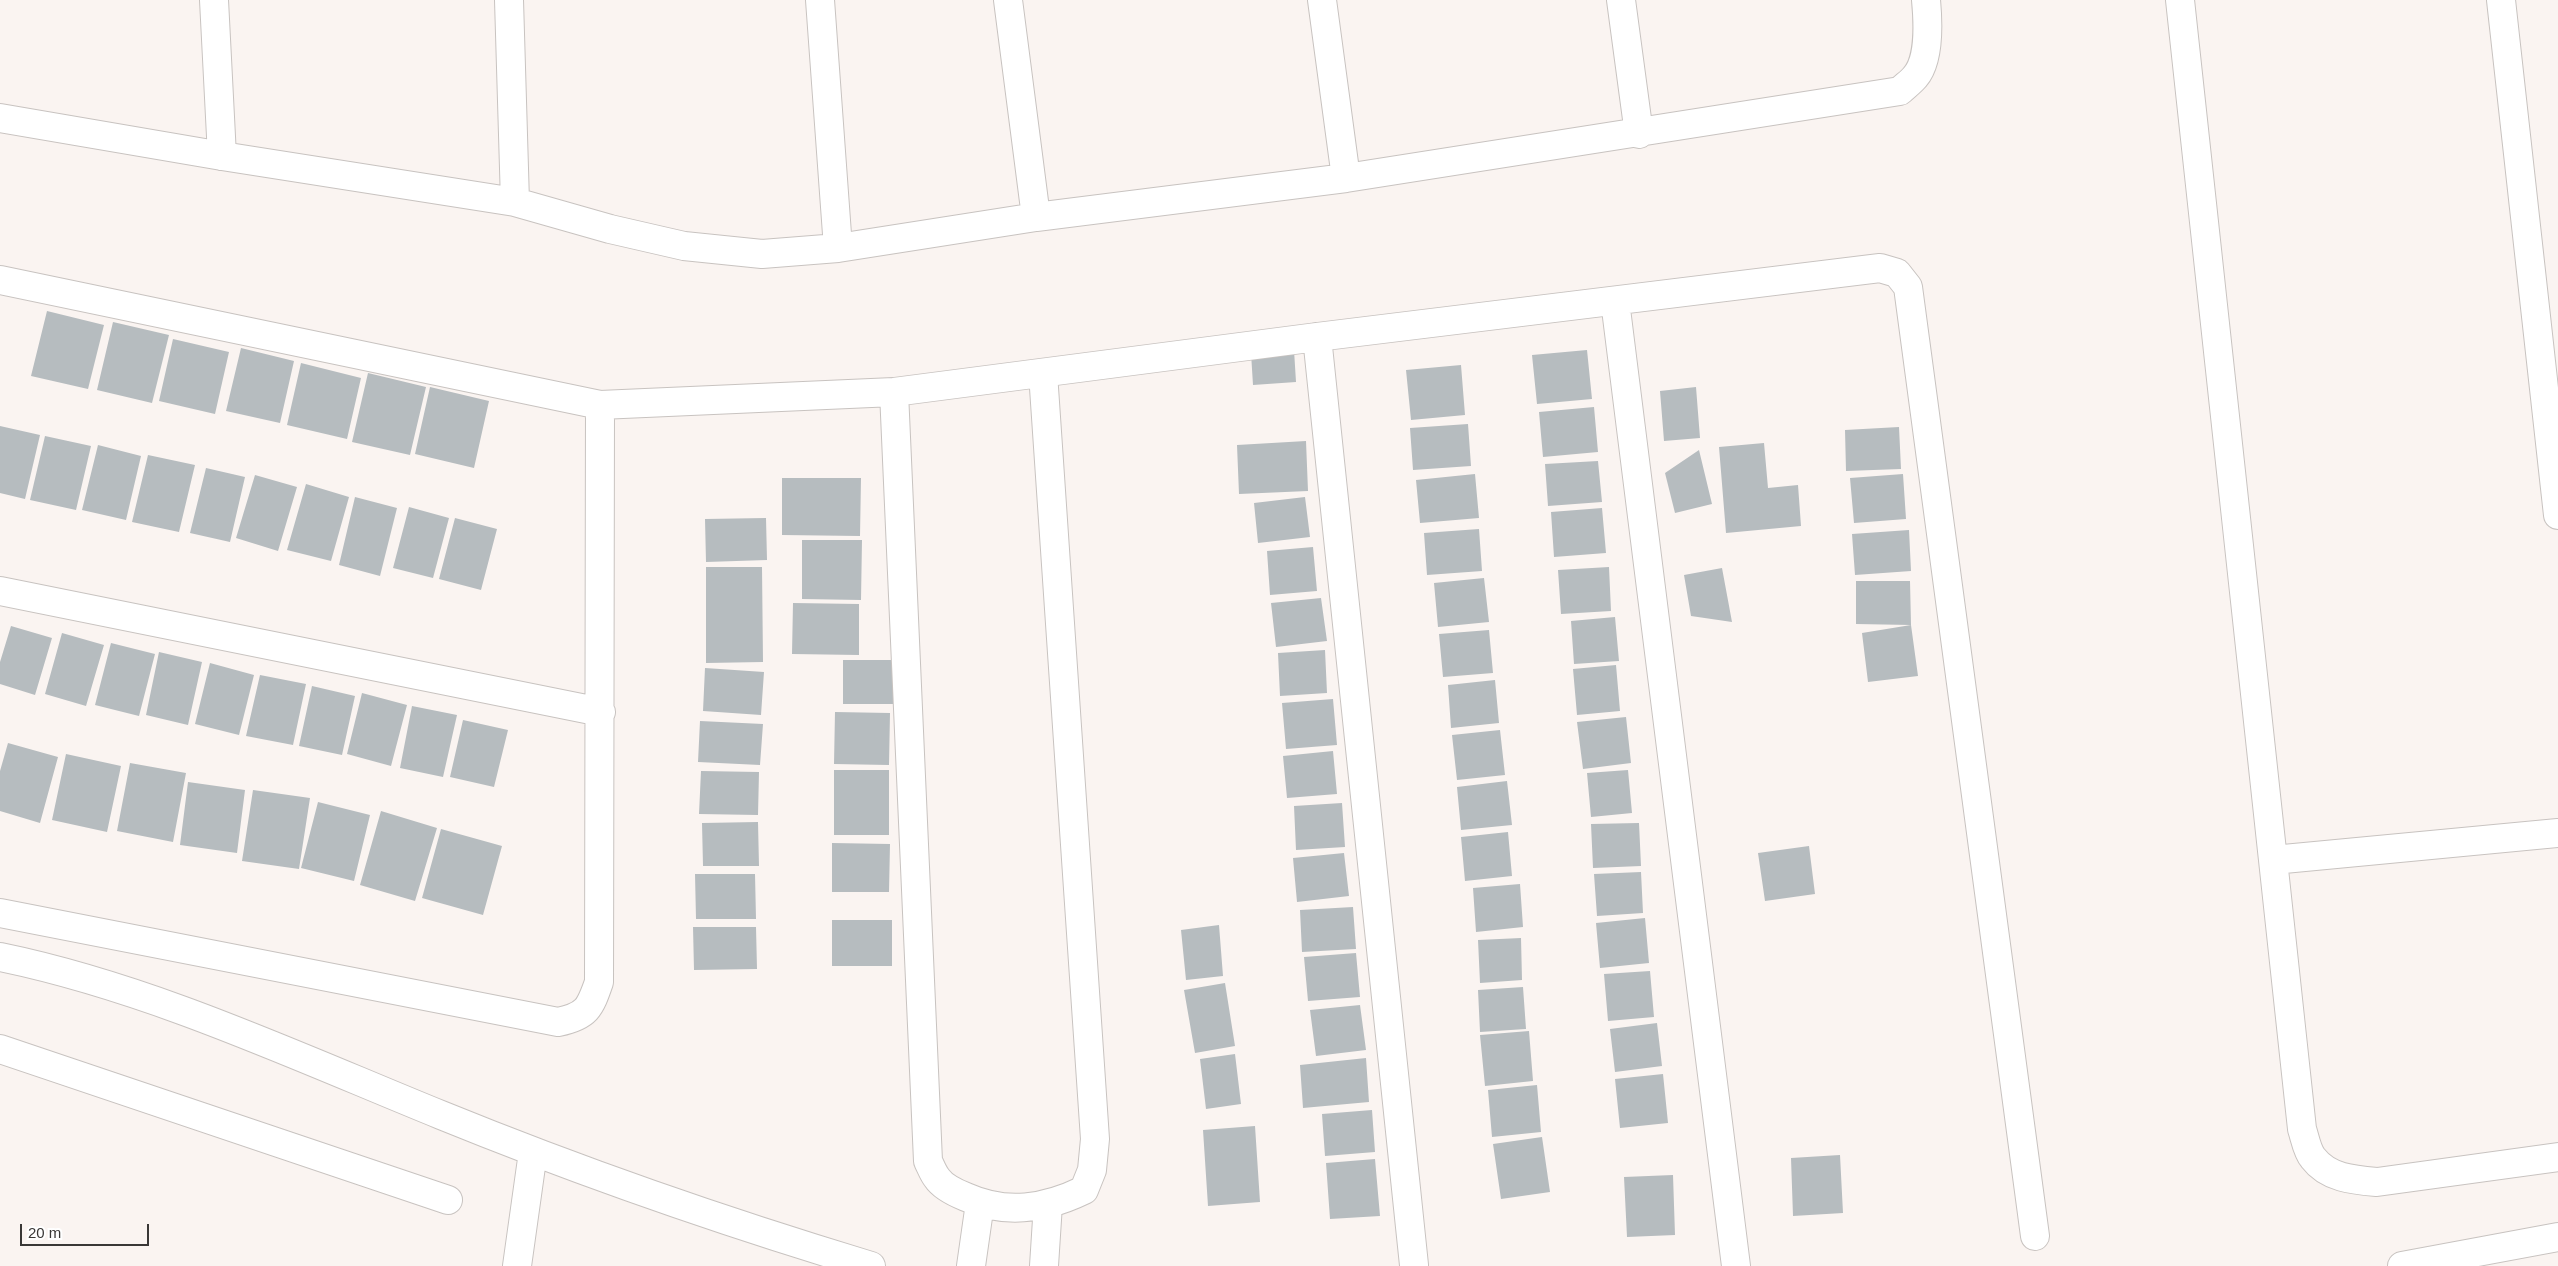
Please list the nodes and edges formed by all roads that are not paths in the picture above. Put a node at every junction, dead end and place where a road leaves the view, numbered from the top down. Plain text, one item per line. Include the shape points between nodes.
1 (214, 0) edge
2 (508, 0) edge
3 (820, 0) edge
4 (1008, 0) edge
5 (1322, 0) edge
6 (1621, 0) edge
7 (1926, 0) edge
8 (2180, 0) edge
9 (2502, 0) edge
10 (0, 118) edge
11 (1639, 134) junction
12 (222, 156) junction
13 (1346, 178) junction
14 (516, 202) junction
15 (1036, 217) junction
16 (838, 248) junction
17 (0, 280) edge
18 (1615, 301) junction
19 (1318, 336) junction
20 (1042, 374) junction
21 (894, 392) junction
22 (600, 405) junction
23 (2558, 515) edge
24 (0, 591) edge
25 (601, 712) junction
26 (2558, 833) edge
27 (2273, 860) junction
28 (0, 914) edge
29 (0, 957) edge
30 (0, 1049) edge
31 (532, 1152) junction
32 (2558, 1157) edge
33 (448, 1200) dead end
34 (980, 1203) junction
35 (1048, 1204) junction
36 (2035, 1236) dead end
37 (2558, 1237) edge
38 (1414, 1265) edge
39 (517, 1266) edge
40 (871, 1266) edge
41 (971, 1266) edge
42 (1044, 1266) edge
43 (1736, 1266) edge
44 (2402, 1266) edge

1 - 12 street
2 - 14 street
3 - 16 street
4 - 15 street
5 - 13 street
6 - 11 street
7 - 11 street via 1925,53 1917,76 1900,91
8 - 27 street
9 - 23 street
10 - 12 street
11 - 13 street
12 - 14 street
13 - 15 street
14 - 16 street via 684,246 762,254
15 - 16 street
17 - 22 street
18 - 19 street
18 - 36 street via 1880,268 1897,273 1908,287
18 - 43 street
19 - 20 street
19 - 38 street
20 - 21 street
20 - 35 street via 1094,1139 1092,1170 1084,1190
21 - 22 street
21 - 34 street via 928,1161 937,1179 948,1188
22 - 25 street
24 - 25 street
25 - 28 street via 599,982 591,1005 577,1018 558,1022
26 - 27 street
27 - 32 street via 2302,1129 2312,1157 2329,1172 2350,1180 2376,1182
29 - 31 street via 112,987 220,1026
30 - 33 street
31 - 39 street
31 - 40 street via 803,1246
34 - 35 street via 1008,1209
34 - 41 street
35 - 42 street
37 - 44 street

